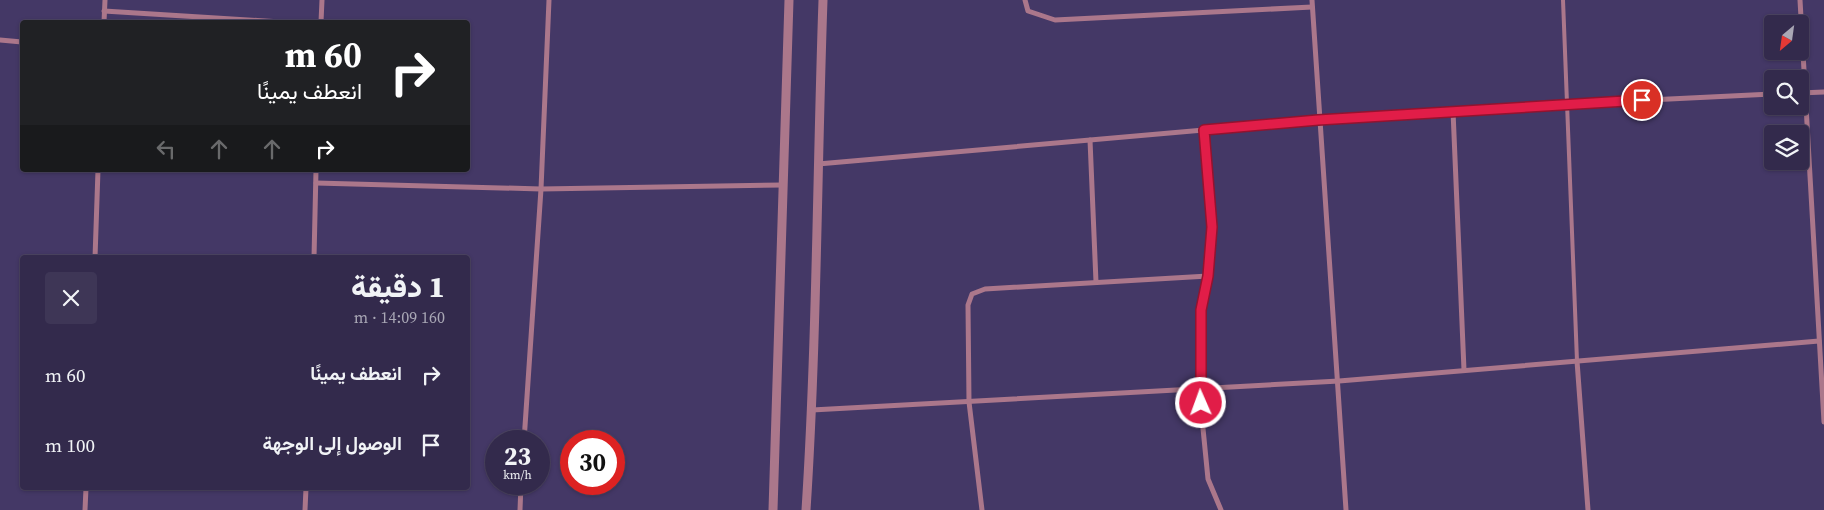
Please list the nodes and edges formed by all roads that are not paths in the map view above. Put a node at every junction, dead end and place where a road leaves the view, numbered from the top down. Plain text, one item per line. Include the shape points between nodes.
1 (105, 0) edge
2 (322, 0) edge
3 (549, 0) edge
4 (789, 0) edge
5 (823, 0) edge
6 (1025, 0) edge
7 (1312, 0) edge
8 (1563, 0) edge
9 (1800, 0) edge
10 (1312, 7) junction
11 (104, 11) junction
12 (104, 20) edge
13 (249, 20) edge
14 (321, 20) edge
15 (0, 40) edge
16 (20, 42) edge
17 (1802, 70) edge
18 (1824, 92) edge
19 (1809, 93) edge
20 (1764, 94) edge
21 (1567, 104) junction
22 (1453, 111) junction
23 (1804, 115) edge
24 (1318, 120) junction
25 (1204, 130) junction
26 (1090, 140) junction
27 (817, 164) junction
28 (98, 172) edge
29 (316, 172) edge
30 (316, 183) junction
31 (783, 185) junction
32 (541, 189) junction
33 (95, 255) edge
34 (314, 255) edge
35 (1208, 276) junction
36 (1096, 282) junction
37 (1819, 341) junction
38 (1577, 361) junction
39 (1464, 370) junction
40 (1339, 380) junction
41 (1200, 388) junction
42 (968, 402) junction
43 (1824, 404) edge
44 (812, 410) junction
45 (1824, 422) edge
46 (525, 430) edge
47 (86, 490) edge
48 (306, 490) edge
49 (521, 495) edge
50 (85, 510) edge
51 (305, 510) edge
52 (520, 510) edge
53 (773, 510) edge
54 (806, 510) edge
55 (982, 510) edge
56 (1221, 510) edge
57 (1346, 510) edge
58 (1588, 510) edge

1 - 11 street
2 - 14 street
3 - 32 street
4 - 31 street
5 - 27 street
6 - 10 street via 1028,10 1055,20
7 - 10 street
8 - 21 lane
9 - 17 street
10 - 24 street
11 - 12 street
11 - 13 street
15 - 16 street
18 - 19 street
20 - 21 street
21 - 22 street
21 - 38 lane
22 - 24 street
22 - 39 street
23 - 37 street
24 - 25 street
24 - 40 street
25 - 26 street
25 - 35 street via 1212,227
26 - 27 street
26 - 36 street
27 - 44 street
28 - 33 street
29 - 30 street
30 - 32 street
30 - 34 street
31 - 32 street
31 - 53 street
32 - 46 street
35 - 36 street
35 - 41 street via 1201,310
36 - 42 street via 986,289 972,294 968,305
37 - 38 street
37 - 43 street
38 - 39 street
38 - 58 street
39 - 40 street
40 - 41 street
40 - 57 street
41 - 42 street
41 - 56 street via 1208,479
42 - 44 street
42 - 55 street
43 - 45 street
44 - 54 street
47 - 50 street
48 - 51 street
49 - 52 street

